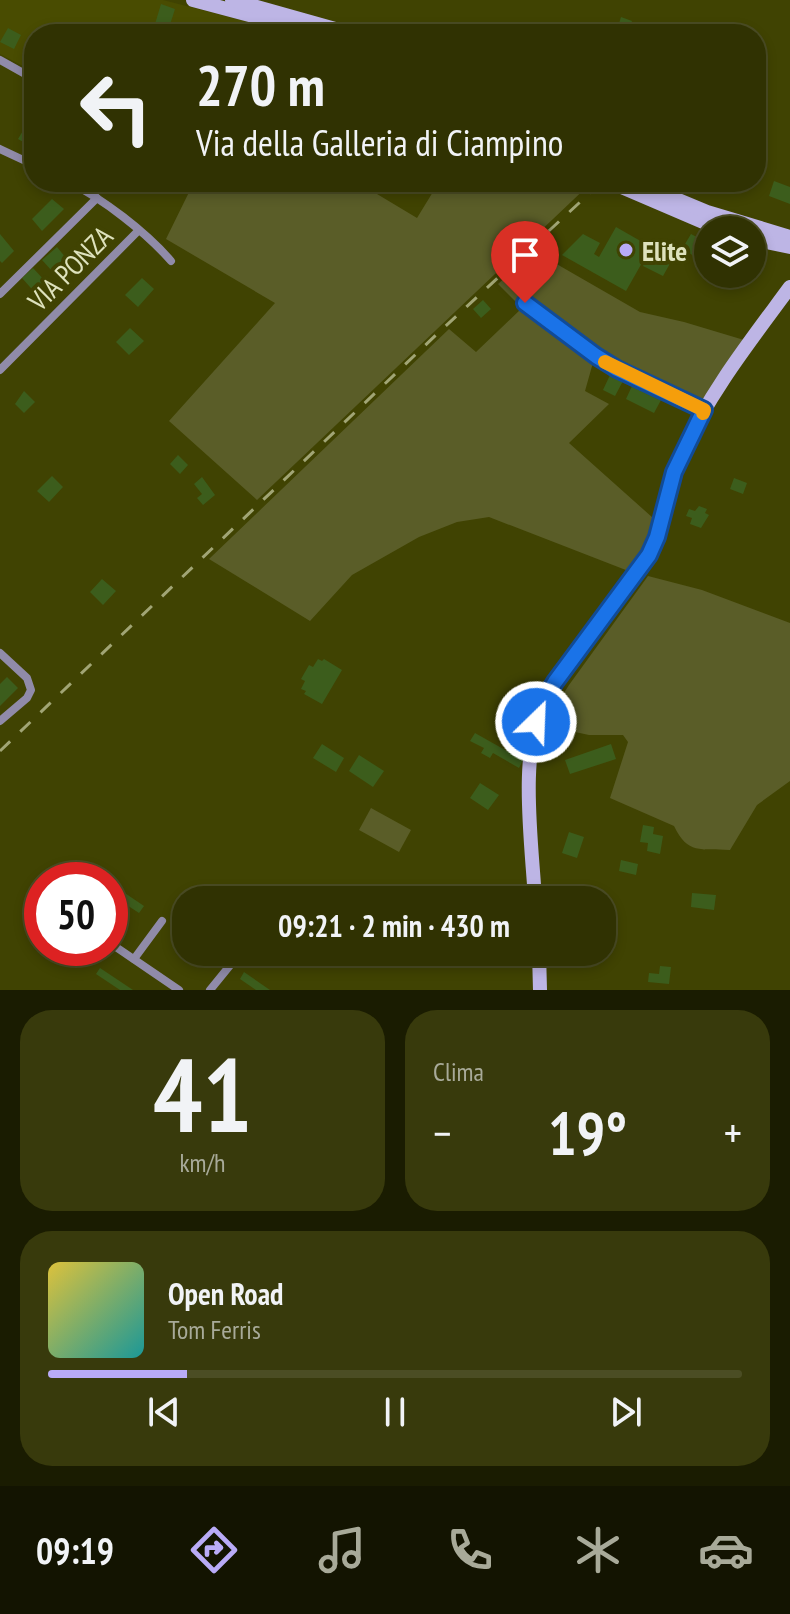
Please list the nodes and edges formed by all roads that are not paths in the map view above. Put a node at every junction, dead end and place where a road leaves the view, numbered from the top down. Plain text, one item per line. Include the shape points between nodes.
1 (193, 0) edge
2 (232, 0) edge
3 (283, 24) edge
4 (317, 24) edge
5 (0, 60) edge
6 (24, 73) edge
7 (0, 149) edge
8 (24, 160) edge
9 (86, 192) edge
10 (639, 192) edge
11 (652, 192) edge
12 (97, 198) junction
13 (670, 203) junction
14 (695, 216) edge
15 (138, 231) junction
16 (790, 237) edge
17 (766, 242) edge
18 (790, 247) edge
19 (171, 261) dead end
20 (790, 287) edge
21 (0, 294) edge
22 (525, 303) dead end
23 (0, 370) edge
24 (704, 410) junction
25 (0, 653) edge
26 (0, 721) edge
27 (534, 886) edge
28 (162, 921) dead end
29 (128, 955) edge
30 (134, 959) junction
31 (230, 966) edge
32 (539, 966) edge
33 (179, 990) edge
34 (210, 990) edge
35 (540, 990) edge

1 - 3 main road
2 - 4 main road
5 - 6 street
7 - 8 street
9 - 12 street
10 - 13 main road
11 - 13 main road
12 - 15 street
12 - 21 street
13 - 14 main road
13 - 16 main road
15 - 19 street
15 - 23 street, VIA PONZA
17 - 18 main road
20 - 24 main road
22 - 24 street via 617,369
24 - 27 main road via 677,463 647,559 540,709 528,792
25 - 26 street via 27,678 31,690
28 - 30 street
29 - 30 street
30 - 33 street
31 - 34 street
32 - 35 main road

